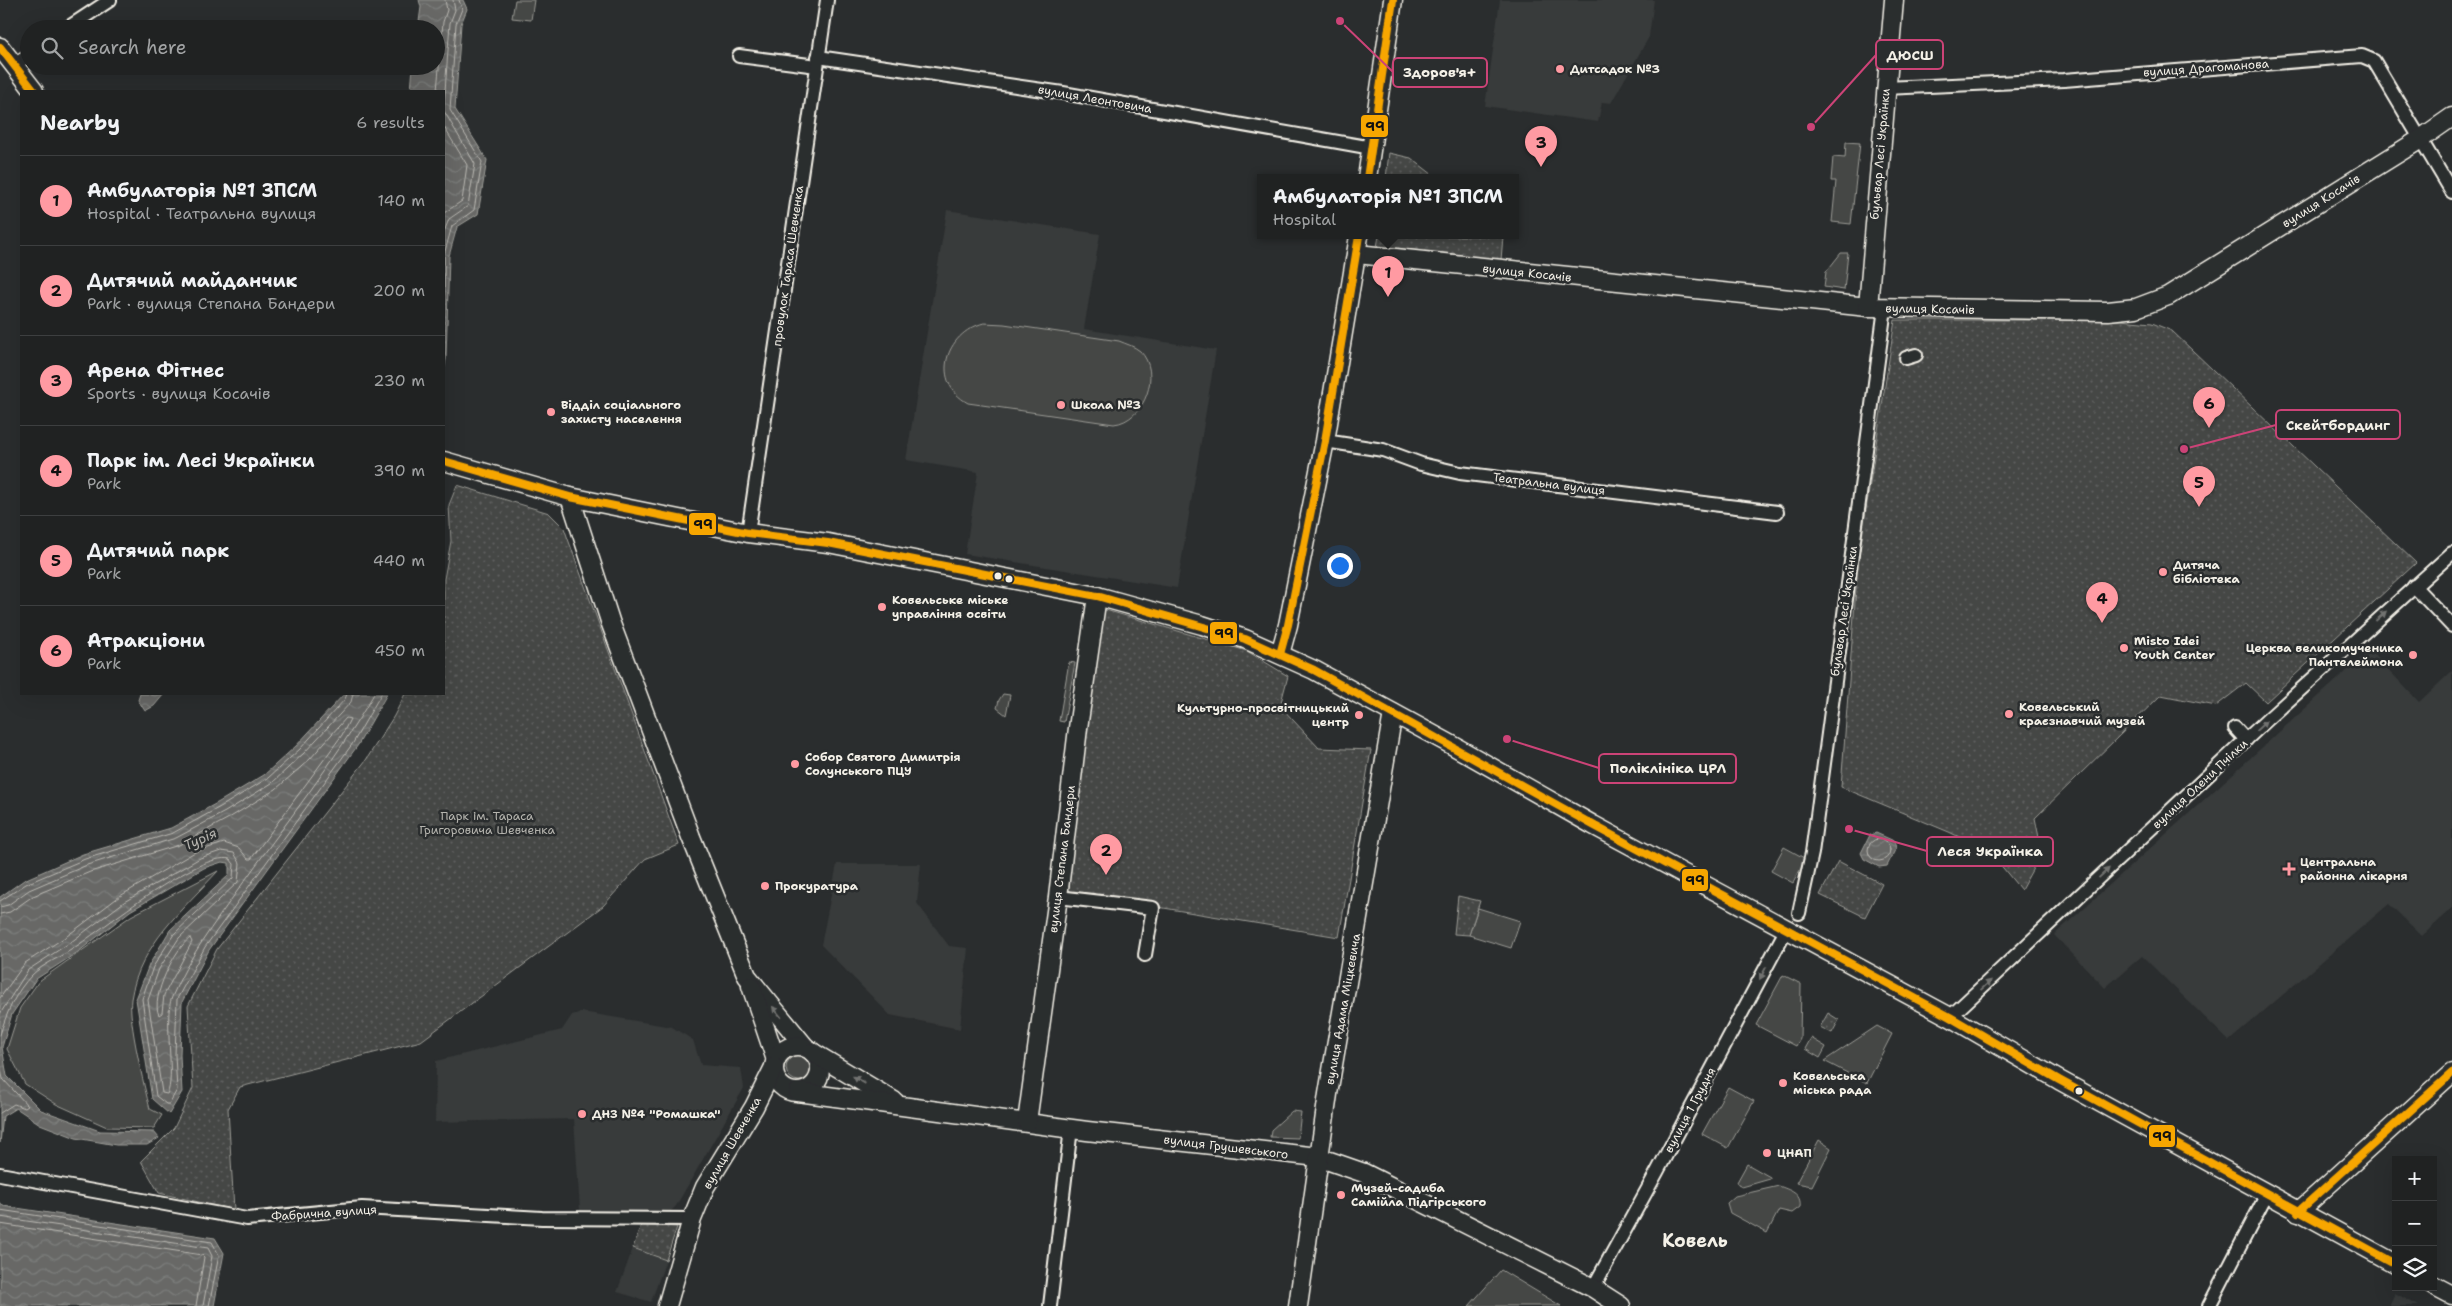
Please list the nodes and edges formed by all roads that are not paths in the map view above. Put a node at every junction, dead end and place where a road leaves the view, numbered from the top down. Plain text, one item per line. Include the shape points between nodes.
1 (110, 0) edge
2 (827, 0) edge
3 (1393, 0) edge
4 (1894, 0) edge
5 (80, 20) edge
6 (0, 48) edge
7 (739, 56) dead end
8 (20, 61) edge
9 (817, 61) junction
10 (14, 65) junction
11 (20, 73) edge
12 (22, 75) edge
13 (1885, 88) junction
14 (33, 90) edge
15 (2452, 117) edge
16 (2420, 140) junction
17 (1372, 148) junction
18 (1368, 174) edge
19 (2452, 192) edge
20 (1359, 239) edge
21 (1357, 254) junction
22 (1876, 308) junction
23 (1325, 441) junction
24 (445, 460) edge
25 (570, 497) junction
26 (1777, 512) dead end
27 (748, 533) junction
28 (2452, 553) edge
29 (2414, 586) junction
30 (1097, 596) junction
31 (2452, 626) edge
32 (1280, 654) junction
33 (1394, 713) junction
34 (2235, 728) dead end
35 (2246, 740) junction
36 (1058, 897) junction
37 (1799, 913) dead end
38 (1786, 930) junction
39 (1145, 955) dead end
40 (748, 976) junction
41 (1950, 1017) junction
42 (809, 1050) junction
43 (775, 1064) junction
44 (2452, 1073) edge
45 (794, 1092) junction
46 (901, 1105) junction
47 (754, 1107) junction
48 (1027, 1122) junction
49 (1071, 1128) junction
50 (1318, 1157) junction
51 (0, 1174) edge
52 (2267, 1194) junction
53 (2298, 1212) junction
54 (692, 1219) junction
55 (2392, 1262) edge
56 (2437, 1287) edge
57 (1593, 1288) junction
58 (2452, 1295) edge
59 (667, 1306) edge
60 (1050, 1306) edge
61 (1298, 1306) edge
62 (1621, 1306) edge
63 (2209, 1306) edge

1 - 5 street
2 - 9 street, провулок Тараса Шевченка
3 - 17 street
4 - 13 street, бульвар Лесі Українки
6 - 10 street
7 - 9 street, вулиця Леонтовича
8 - 10 street
9 - 17 street, вулиця Леонтовича via 1063,93
9 - 27 street, провулок Тараса Шевченка
10 - 11 street
12 - 14 street
13 - 16 street, вулиця Драгоманова via 2064,80 2362,56 2374,61
13 - 22 street, бульвар Лесі Українки
15 - 16 street, вулиця Косачів
16 - 19 street, вулиця Драгоманова
16 - 22 street, вулиця Косачів via 2168,296 2144,306 2108,311
17 - 18 street
20 - 21 street
21 - 22 street, вулиця Косачів
21 - 23 street
22 - 37 street, бульвар Лесі Українки via 1812,852
23 - 26 street, Театральна вулиця via 1383,450 1421,464 1460,473
23 - 32 street
24 - 25 street
25 - 27 street
25 - 40 street via 615,633 691,837
27 - 30 street via 828,543
28 - 29 street, вулиця Олени Пчілки
29 - 31 street
35 -> 29 street, вулиця Олени Пчілки
30 - 32 street via 1202,625
30 - 36 street, вулиця Степана Бандери
32 - 33 street
33 - 38 street
33 - 50 street, вулиця Адама Міцкевича
34 - 35 street
41 -> 35 street, вулиця Олени Пчілки
36 - 39 street via 1153,908
36 - 48 street, вулиця Степана Бандери
38 - 41 street
38 -> 57 street, вулиця 1 Грудня
42 -> 40 street
40 - 43 street
41 - 52 street
42 - 43 street via 792,1046 780,1054
42 - 45 street via 817,1058 820,1073 813,1086
46 -> 42 street, вулиця Грушевського
43 - 45 street via 778,1082
43 - 47 street, вулиця Шевченка
44 - 53 street
45 - 46 street
45 - 47 street
46 - 48 street, вулиця Грушевського
47 - 54 street, вулиця Шевченка via 718,1163
48 - 49 street, вулиця Грушевського
49 - 50 street, вулиця Грушевського
49 - 60 street
50 - 57 street, вулиця Грушевського via 1364,1172
50 - 61 street, вулиця Адама Міцкевича
51 - 54 street, Фабрична вулиця via 247,1219 362,1208 542,1218
52 - 53 street
52 - 63 street
53 - 55 street
54 - 59 street, вулиця Шевченка
56 - 58 street
57 - 62 street, вулиця Грушевського

